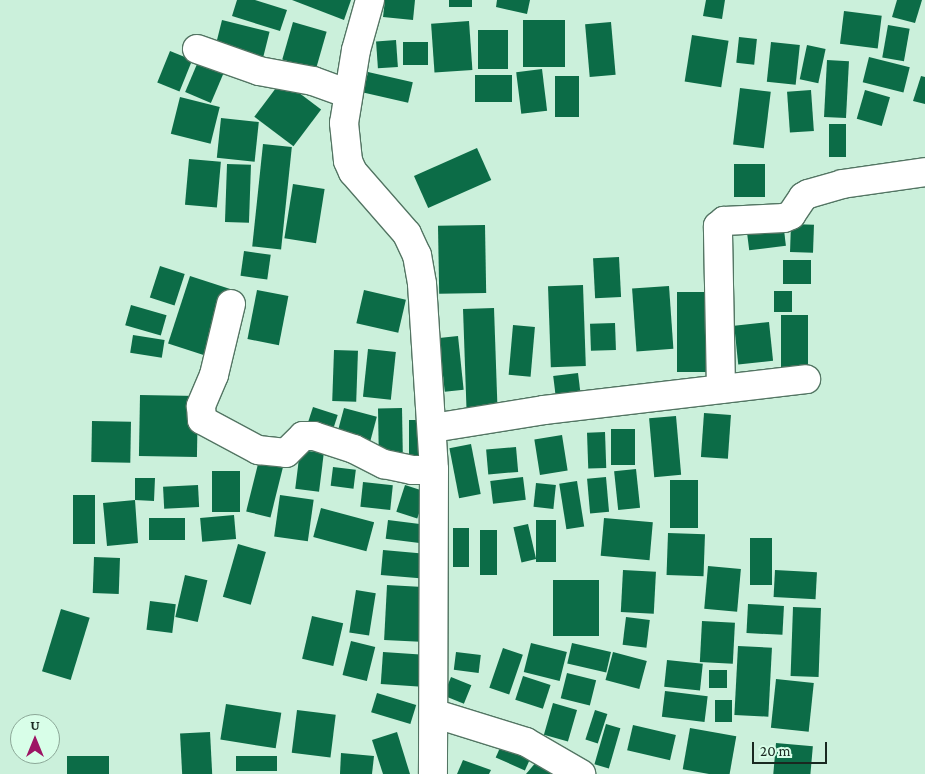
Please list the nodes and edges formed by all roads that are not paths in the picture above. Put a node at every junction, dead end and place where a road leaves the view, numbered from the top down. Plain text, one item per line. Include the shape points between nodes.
1 (370, 0) edge
2 (197, 49) dead end
3 (348, 94) junction
4 (925, 172) edge
5 (231, 304) dead end
6 (806, 379) dead end
7 (721, 389) junction
8 (433, 428) junction
9 (434, 470) junction
10 (436, 714) junction
11 (434, 774) edge
12 (581, 774) edge

1 - 3 street
2 - 3 street via 259,71 313,81
3 - 8 street via 344,123 348,161 353,172 407,234 417,254
4 - 7 street via 842,184 808,194 791,215 784,218 724,221 718,226
5 - 9 street via 214,374 201,406 202,420 258,450 286,453 303,436 314,436 354,449 384,464 412,470
6 - 7 street
7 - 8 street via 544,410
8 - 9 street
9 - 10 street
10 - 11 street
10 - 12 street via 526,742

